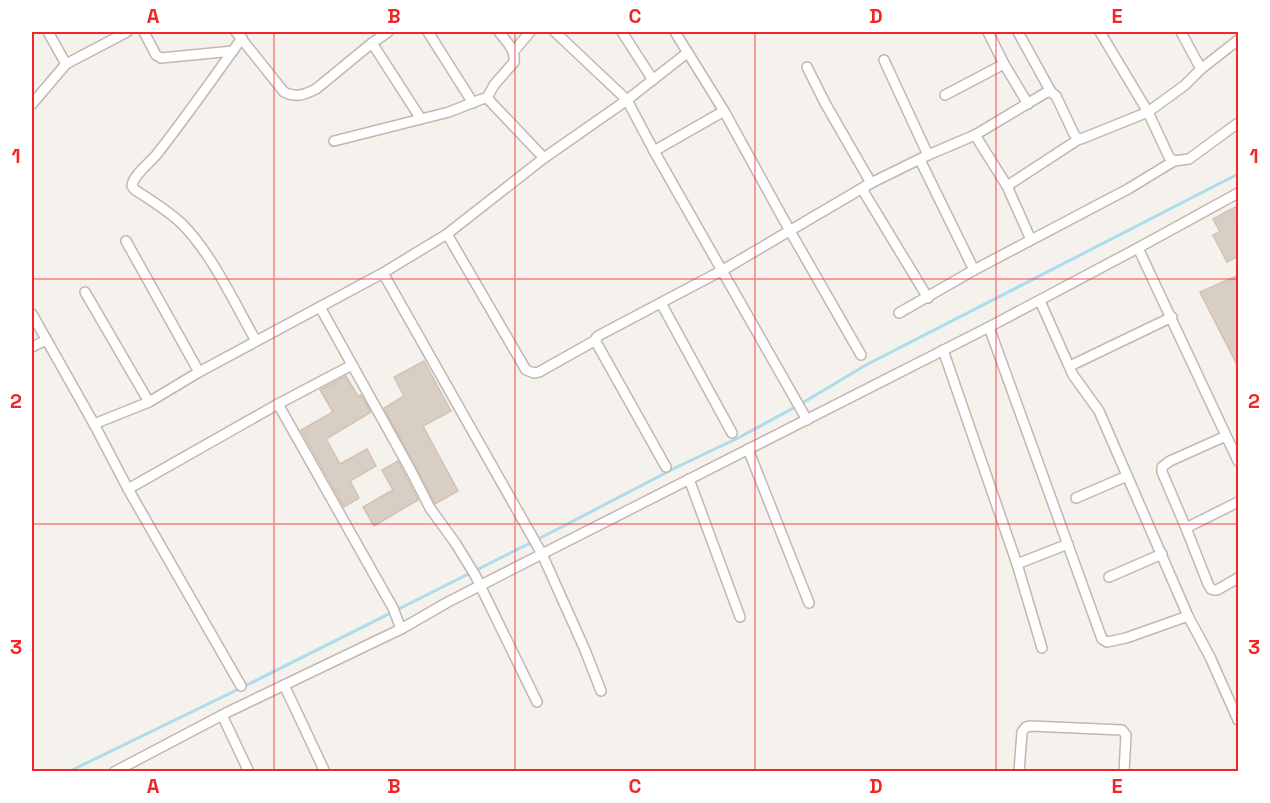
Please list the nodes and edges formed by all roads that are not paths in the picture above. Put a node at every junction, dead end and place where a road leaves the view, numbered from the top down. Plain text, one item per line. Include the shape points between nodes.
1 (48, 32) edge
2 (127, 32) edge
3 (144, 32) edge
4 (388, 32) edge
5 (428, 32) edge
6 (500, 32) edge
7 (530, 32) edge
8 (555, 32) edge
9 (622, 32) edge
10 (675, 32) edge
11 (1018, 32) edge
12 (1100, 32) edge
13 (1180, 32) edge
14 (993, 33) edge
15 (111, 35) edge
16 (239, 35) edge
17 (1239, 40) edge
18 (372, 43) junction
19 (233, 51) junction
20 (514, 51) junction
21 (687, 53) junction
22 (884, 60) dead end
23 (66, 64) junction
24 (1004, 64) junction
25 (807, 67) dead end
26 (1201, 69) junction
27 (653, 80) junction
28 (1051, 92) junction
29 (945, 95) dead end
30 (487, 98) junction
31 (627, 100) junction
32 (473, 103) junction
33 (32, 104) edge
34 (1028, 104) junction
35 (724, 111) junction
36 (1148, 112) junction
37 (420, 119) junction
38 (1237, 126) edge
39 (975, 135) junction
40 (1079, 139) junction
41 (334, 141) dead end
42 (654, 151) junction
43 (544, 158) junction
44 (924, 158) junction
45 (1174, 161) junction
46 (871, 183) junction
47 (1007, 186) junction
48 (862, 189) junction
49 (1239, 193) edge
50 (790, 231) junction
51 (447, 234) junction
52 (1031, 240) junction
53 (126, 241) dead end
54 (1138, 248) junction
55 (723, 270) junction
56 (975, 270) junction
57 (383, 273) junction
58 (85, 292) dead end
59 (928, 298) junction
60 (1040, 301) junction
61 (661, 303) junction
62 (320, 307) junction
63 (899, 313) dead end
64 (32, 314) edge
65 (1172, 317) junction
66 (989, 327) junction
67 (46, 340) junction
68 (596, 340) junction
69 (256, 341) junction
70 (32, 347) edge
71 (943, 350) junction
72 (861, 355) dead end
73 (352, 365) junction
74 (1070, 366) junction
75 (200, 372) junction
76 (149, 402) junction
77 (278, 404) junction
78 (805, 416) junction
79 (94, 424) junction
80 (732, 433) dead end
81 (1226, 436) junction
82 (748, 449) junction
83 (1239, 461) edge
84 (666, 467) dead end
85 (1127, 476) junction
86 (689, 479) junction
87 (128, 489) junction
88 (1076, 498) dead end
89 (1239, 502) edge
90 (1186, 528) junction
91 (1068, 544) junction
92 (538, 547) junction
93 (1162, 554) junction
94 (1017, 564) junction
95 (1109, 577) dead end
96 (1239, 578) edge
97 (481, 586) junction
98 (809, 603) dead end
99 (1188, 616) junction
100 (740, 617) dead end
101 (401, 629) junction
102 (1042, 648) dead end
103 (284, 685) junction
104 (241, 686) dead end
105 (601, 691) dead end
106 (537, 702) dead end
107 (222, 715) junction
108 (1239, 720) edge
109 (114, 771) edge
110 (249, 771) edge
111 (325, 771) edge
112 (1019, 771) edge
113 (1124, 771) edge

1 - 23 street
2 - 15 street
3 - 19 street via 161,58
4 - 18 street
5 - 32 street
6 - 20 street
7 - 20 street
8 - 31 street
9 - 27 street
10 - 21 street
11 - 28 street
12 - 36 street
13 - 26 street
14 - 24 street
15 - 23 street
16 - 18 street via 284,92 297,96 316,89
16 - 19 street
17 - 26 street
18 - 37 street
19 - 69 street via 181,123 134,178 132,186 193,236
20 - 30 street via 514,62
21 - 27 street
21 - 35 street
22 - 44 street
23 - 33 street
24 - 29 street
24 - 34 street
25 - 46 street
26 - 36 street
27 - 31 street
28 - 34 street
28 - 40 street
30 - 32 street
30 - 43 street
31 - 42 street
31 - 43 street
32 - 37 street
34 - 39 street
35 - 42 street
35 - 50 street
36 - 40 street
36 - 45 street
37 - 41 street
38 - 45 street via 1189,159
39 - 44 street
39 - 47 street
40 - 47 street
42 - 55 street
43 - 51 street
44 - 46 street
44 - 56 street
45 - 52 street
46 - 48 street
47 - 52 street
48 - 50 street
48 - 59 street
49 - 54 street
50 - 55 street
50 - 72 street
51 - 57 street
51 - 68 street via 526,370 539,372
52 - 56 street
53 - 75 street
54 - 60 street
54 - 65 street
55 - 61 street
55 - 78 street
56 - 59 street
57 - 62 street
57 - 92 street
58 - 76 street
59 - 63 street
60 - 66 street
60 - 74 street
61 - 68 street
61 - 80 street
62 - 69 street
62 - 73 street
64 - 67 street
65 - 74 street
65 - 81 street
66 - 71 street
66 - 91 street
67 - 70 street
67 - 79 street
68 - 84 street
69 - 75 street
71 - 78 street
71 - 94 street
73 - 77 street
73 - 97 street via 430,508
74 - 85 street via 1099,411
75 - 76 street
76 - 79 street
77 - 87 street
77 - 101 street via 393,608
78 - 82 street
79 - 87 street
81 - 83 street
81 - 90 street via 1162,467
82 - 86 street
82 - 98 street
85 - 88 street
85 - 93 street
86 - 92 street
86 - 100 street
87 - 104 street
89 - 90 street
90 - 96 street via 1211,589 1217,590
91 - 94 street
91 - 99 street via 1105,641 1126,638
92 - 97 street
92 - 105 street
93 - 95 street
93 - 99 street
94 - 102 street
97 - 101 street
97 - 106 street
99 - 108 street
101 - 103 street
103 - 107 street
103 - 111 street
107 - 109 street
107 - 110 street
112 - 113 street via 1022,732 1030,726 1122,730 1126,732

